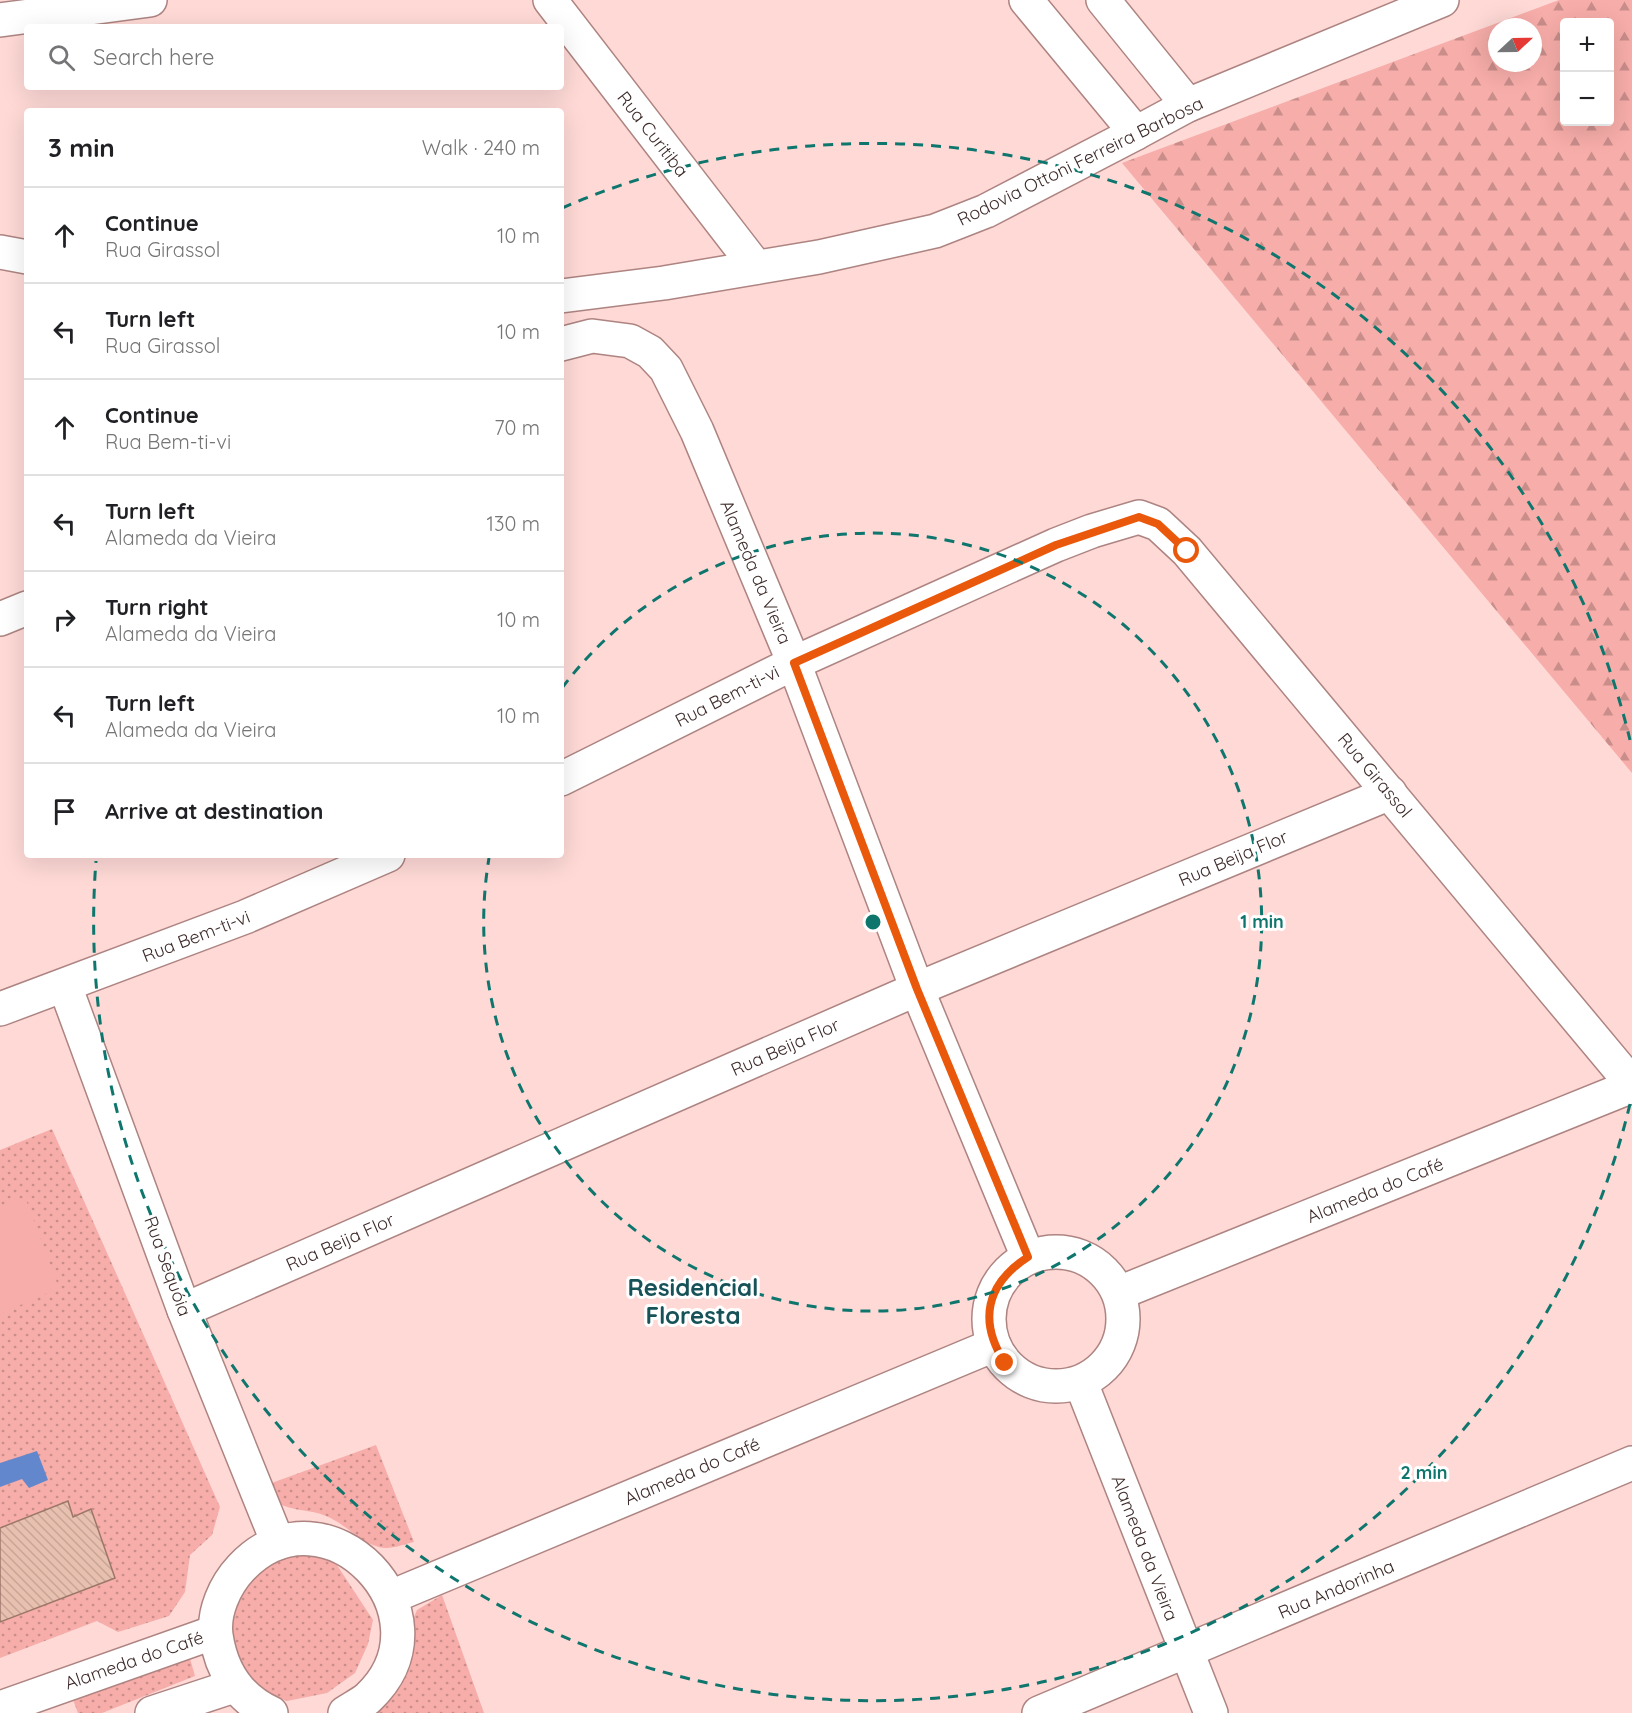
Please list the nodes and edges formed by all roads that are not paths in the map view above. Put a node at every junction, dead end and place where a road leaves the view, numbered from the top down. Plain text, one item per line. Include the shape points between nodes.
1 (150, 0) edge
2 (550, 0) edge
3 (1026, 0) edge
4 (1103, 0) edge
5 (1442, 0) edge
6 (0, 20) edge
7 (1188, 105) junction
8 (1136, 133) junction
9 (0, 252) edge
10 (24, 256) edge
11 (756, 267) junction
12 (564, 296) edge
13 (564, 343) edge
14 (1092, 531) joint
15 (24, 609) edge
16 (0, 619) edge
17 (794, 663) junction
18 (564, 778) edge
19 (1390, 793) junction
20 (381, 858) edge
21 (65, 986) junction
22 (917, 989) junction
23 (0, 1009) edge
24 (1632, 1085) edge
25 (1028, 1257) junction
26 (1119, 1293) junction
27 (184, 1310) junction
28 (994, 1346) junction
29 (1081, 1383) junction
30 (1632, 1463) edge
31 (278, 1543) junction
32 (391, 1597) junction
33 (215, 1632) junction
34 (1186, 1653) junction
35 (234, 1686) junction
36 (58, 1701) edge
37 (0, 1708) edge
38 (152, 1713) edge
39 (271, 1713) edge
40 (345, 1713) edge
41 (1039, 1713) edge
42 (1210, 1713) edge

1 - 6 street
2 - 11 street, Rua Curitiba
3 - 8 street
4 - 7 street
5 - 7 street, Rodovia Ottoni Ferreira Barbosa
7 - 8 street, Rodovia Ottoni Ferreira Barbosa
8 - 11 street, Rodovia Ottoni Ferreira Barbosa via 986,211 935,231
9 - 10 street
11 - 12 street, Rodovia Ottoni Ferreira Barbosa
13 - 17 street, Alameda da Vieira via 592,336 630,340 650,352 666,369 697,431
14 - 17 street, Rua Bem-ti-vi
14 - 19 street, Rua Girassol via 1139,517 1158,524 1187,551
15 - 16 street
17 - 18 street, Rua Bem-ti-vi
17 - 22 street, Alameda da Vieira
19 - 22 street, Rua Beija Flor
19 - 24 street, Rua Girassol
20 - 21 street, Rua Bem-ti-vi via 245,917
21 - 23 street, Rua Bem-ti-vi
21 - 27 street, Rua Sequóia
22 - 25 street, Alameda da Vieira
22 - 27 street, Rua Beija Flor
24 - 26 street, Alameda do Café
25 - 26 street via 1049,1251 1070,1252 1107,1274
25 - 28 street via 1010,1269 990,1304
26 - 29 street via 1124,1314 1114,1356
27 - 31 street, Rua Sequóia
28 - 29 street via 1020,1377 1039,1385
28 - 32 street, Alameda do Café
29 - 34 street, Alameda da Vieira
30 - 34 street, Rua Andorinha
31 - 32 street, Alameda do Café via 322,1541 356,1554 377,1573
31 - 33 street, Alameda do Café via 251,1557 231,1578 220,1604
32 - 40 street, Alameda do Café via 397,1624 392,1660 385,1677 367,1699
33 - 35 street, Alameda do Café via 221,1660
33 - 36 street, Alameda do Café
34 - 41 street, Rua Andorinha
34 - 42 street, Alameda da Vieira
35 - 38 street
35 - 39 street, Alameda do Café via 256,1706
36 - 37 street, Alameda do Café

